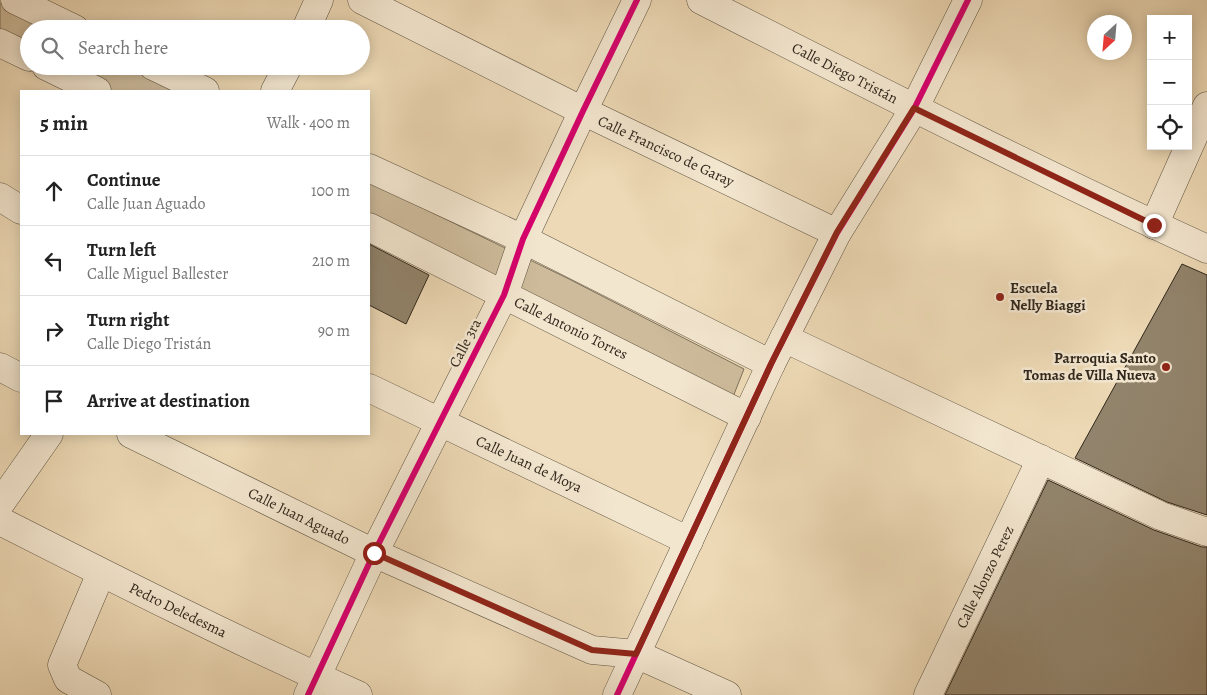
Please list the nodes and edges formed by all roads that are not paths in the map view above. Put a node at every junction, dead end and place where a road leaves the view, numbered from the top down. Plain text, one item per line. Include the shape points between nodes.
1 (15, 0) edge
2 (320, 0) edge
3 (362, 0) edge
4 (637, 0) edge
5 (700, 0) edge
6 (968, 0) edge
7 (56, 20) edge
8 (310, 20) edge
9 (0, 43) edge
10 (20, 53) edge
11 (64, 75) edge
12 (172, 75) edge
13 (283, 75) edge
14 (95, 90) edge
15 (203, 90) edge
16 (276, 90) edge
17 (1207, 106) edge
18 (914, 108) junction
19 (583, 111) junction
20 (370, 168) edge
21 (0, 197) edge
22 (20, 209) edge
23 (1154, 225) junction
24 (370, 228) edge
25 (837, 232) junction
26 (523, 240) junction
27 (1207, 249) edge
28 (504, 295) junction
29 (784, 338) junction
30 (771, 364) junction
31 (0, 367) edge
32 (20, 377) edge
33 (370, 388) edge
34 (746, 417) junction
35 (439, 422) junction
36 (49, 435) edge
37 (133, 435) edge
38 (1041, 459) junction
39 (0, 504) edge
40 (0, 520) edge
41 (1207, 532) edge
42 (689, 540) junction
43 (374, 553) junction
44 (100, 572) junction
45 (636, 654) junction
46 (313, 686) edge
47 (97, 695) edge
48 (358, 695) edge
49 (617, 695) edge
50 (727, 695) edge
51 (928, 695) edge

1 - 7 street
2 - 8 street
3 - 19 street, Calle Francisco de Garay
4 - 19 street, Calle 3ra
5 - 18 street, Calle Diego Tristán
6 - 18 street
9 - 10 street
11 - 14 street
12 - 15 street
13 - 16 street
17 - 23 street
18 - 23 street, Calle Diego Tristán
18 - 25 street
19 - 25 street, Calle Francisco de Garay
19 - 26 street, Calle 3ra
20 - 26 street
21 - 22 street
23 - 27 street, Calle Diego Tristán
24 - 28 street, Calle Antonio Torres
25 - 29 street
26 - 28 street, Calle 3ra
26 - 30 street
28 - 34 street, Calle Antonio Torres
28 - 35 street, Calle 3ra
29 - 30 street
29 - 38 street
30 - 34 street
31 - 32 street
33 - 35 street, Calle Juan de Moya
34 - 42 street
35 - 42 street, Calle Juan de Moya
35 - 43 street, Calle 3ra
36 - 39 street
37 - 43 street, Calle Juan Aguado
38 - 41 street via 1162,516
38 - 51 street, Calle Alonzo Perez
40 - 44 street, Pedro Deledesma
42 - 45 street
43 - 45 street, Calle Juan Aguado via 592,650
43 - 46 street, Calle 3ra
44 - 46 street, Pedro Deledesma
44 - 47 street via 62,665 68,679
45 - 49 street
45 - 50 street, Calle Juan Aguado
46 - 48 street, Pedro Deledesma

